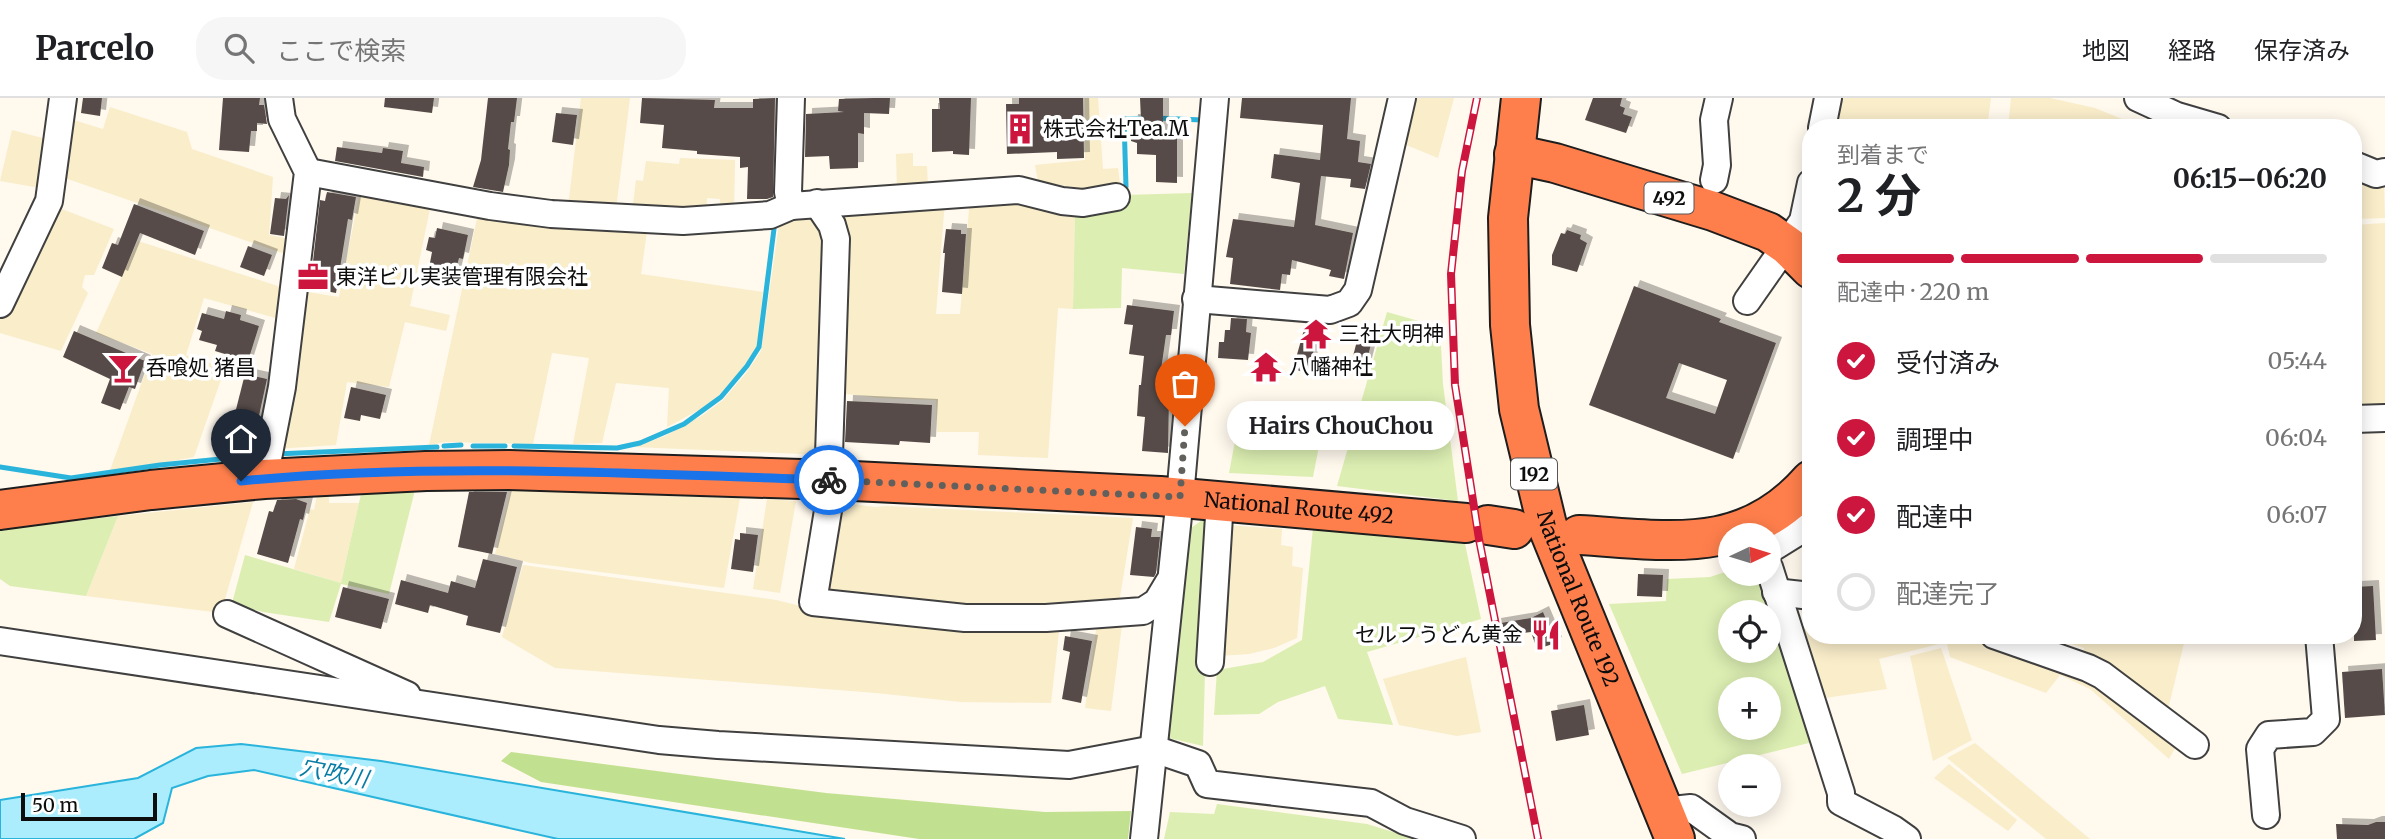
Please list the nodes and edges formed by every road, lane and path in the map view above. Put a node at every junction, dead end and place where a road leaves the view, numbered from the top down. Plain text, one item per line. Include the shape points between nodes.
1 (63, 98) edge
2 (279, 98) edge
3 (791, 98) edge
4 (1215, 98) edge
5 (1402, 98) edge
6 (1521, 98) edge
7 (1718, 98) edge
8 (1828, 98) edge
9 (2138, 98) edge
10 (2181, 107) edge
11 (1824, 119) edge
12 (2202, 119) edge
13 (1514, 154) junction
14 (2362, 168) edge
15 (308, 172) junction
16 (2385, 172) edge
17 (1714, 180) dead end
18 (1116, 197) dead end
19 (804, 205) junction
20 (1802, 226) edge
21 (1798, 245) edge
22 (9, 263) edge
23 (1196, 299) junction
24 (1747, 301) dead end
25 (0, 304) edge
26 (2385, 418) edge
27 (2362, 419) edge
28 (264, 479) junction
29 (833, 481) junction
30 (1802, 489) edge
31 (1180, 497) junction
32 (1220, 500) junction
33 (0, 510) edge
34 (1489, 526) dead end
35 (1802, 528) edge
36 (1579, 535) dead end
37 (1782, 542) edge
38 (1169, 582) junction
39 (1782, 583) edge
40 (1775, 586) edge
41 (1802, 592) edge
42 (226, 614) dead end
43 (0, 642) edge
44 (2019, 644) edge
45 (2320, 644) edge
46 (1210, 662) dead end
47 (430, 706) junction
48 (2195, 745) dead end
49 (1152, 761) junction
50 (2266, 815) dead end
51 (1670, 826) edge
52 (1144, 839) edge
53 (1462, 839) edge
54 (1742, 839) edge
55 (1907, 839) edge

1 - 22 street via 49,201
2 - 15 street via 282,119
3 - 19 street via 788,192
4 - 23 street
5 - 23 street via 1358,290 1349,303 1330,310
6 - 13 highway, National Route 192 / 192
7 - 17 street
8 - 11 street
9 - 10 street
10 - 12 street
13 - 21 highway, 492 via 1713,211
13 - 51 highway, National Route 192 / 192 via 1508,218 1510,325 1519,409 1537,489 1560,559
14 - 16 street via 2376,174
15 - 19 street via 551,214 683,221 770,215
15 - 28 street via 282,387
18 - 19 street via 1083,204 1019,190
19 - 29 street via 832,225 836,239 829,456
20 - 21 street
21 - 24 street
22 - 25 street
23 - 31 street
26 - 27 street
28 - 29 highway, National Route 492 via 509,470
28 - 33 highway, National Route 492
29 - 31 highway, National Route 492
29 - 38 street via 813,602 965,618 1046,618 1143,611 1157,602
30 - 36 highway via 1763,521 1713,538 1687,541
31 - 32 highway, National Route 492
31 - 38 street
32 - 34 highway, National Route 492
32 - 46 street
35 - 37 street
38 - 49 street
39 - 41 street
40 - 55 street via 1841,803
42 - 47 street
43 - 47 street
44 - 48 street via 2095,671
45 - 50 street via 2326,719 2313,732 2269,735 2260,749
47 - 49 street via 718,745 1069,765
49 - 52 street
49 - 53 street via 1198,764 1207,784 1371,803 1405,821
51 - 54 street via 1691,808 1730,836

